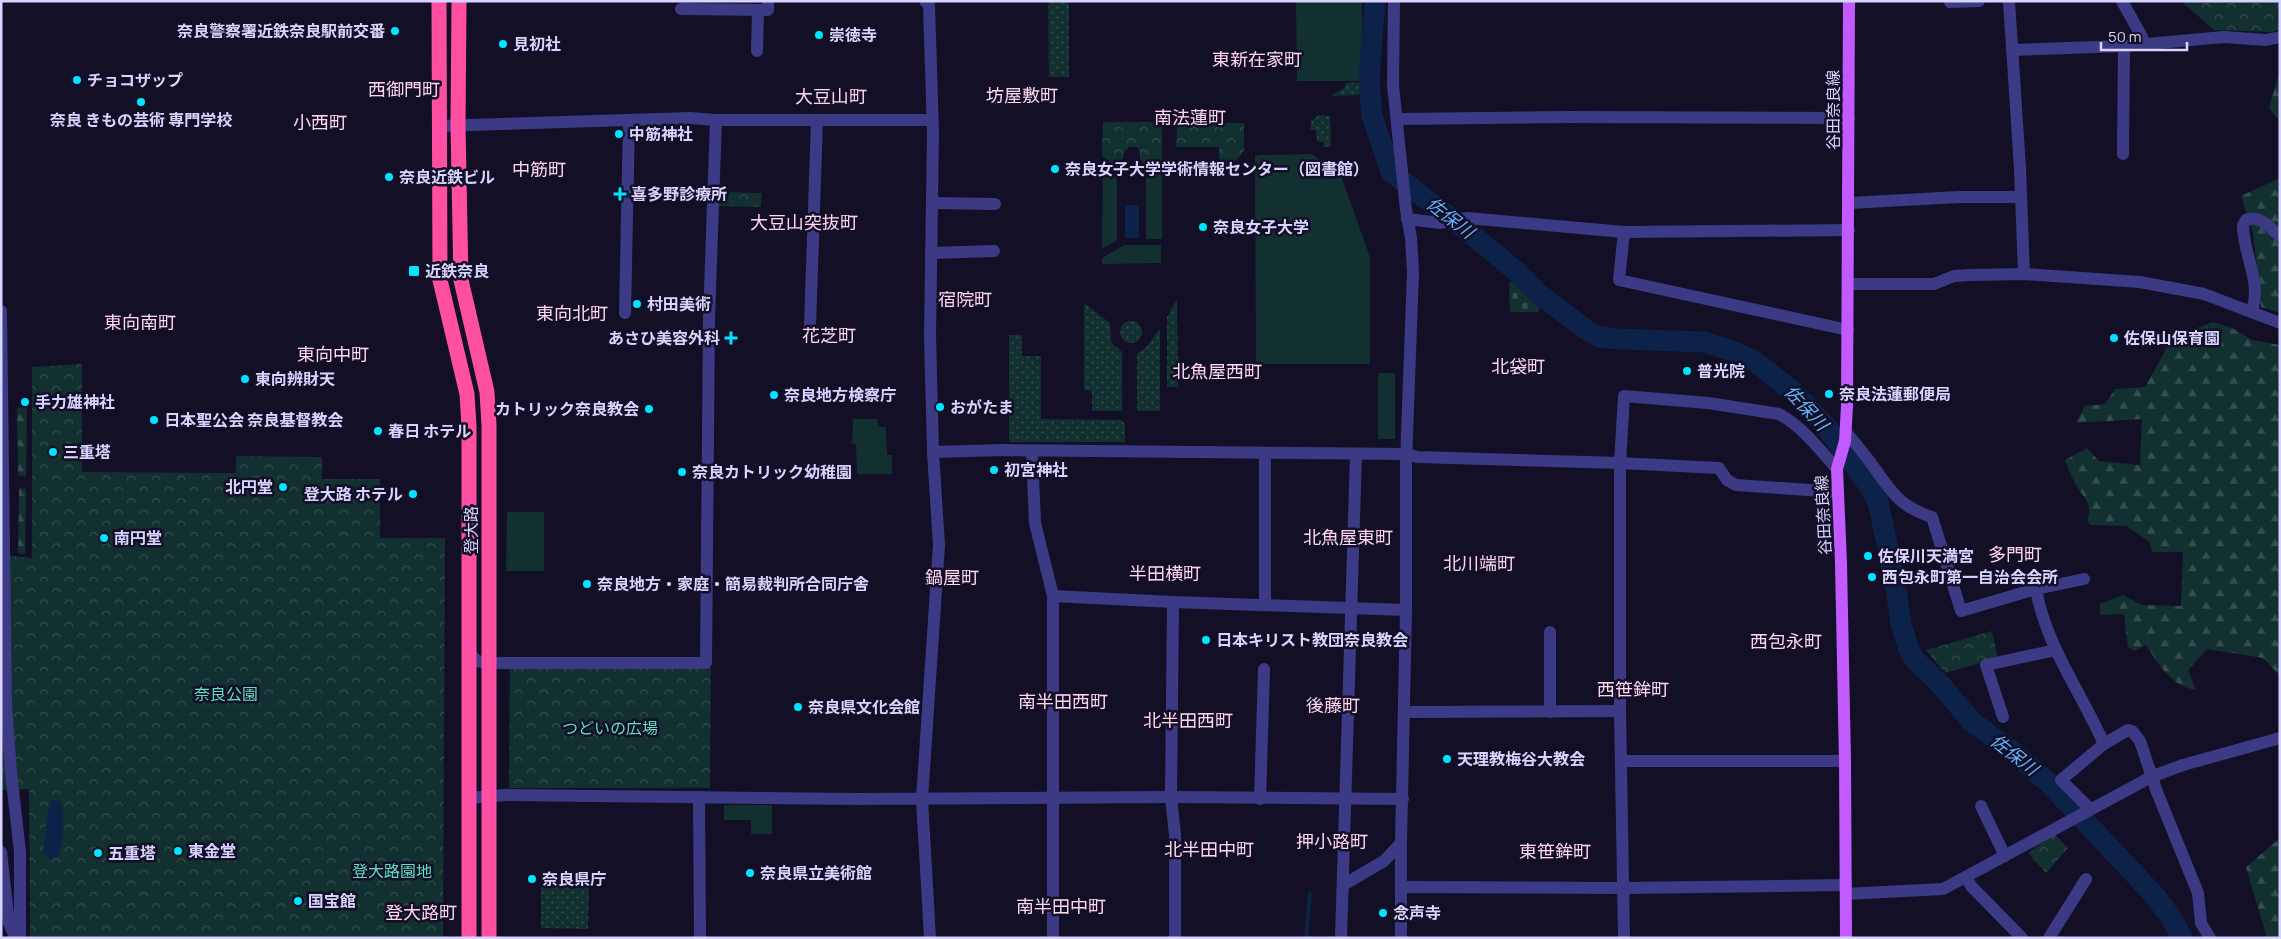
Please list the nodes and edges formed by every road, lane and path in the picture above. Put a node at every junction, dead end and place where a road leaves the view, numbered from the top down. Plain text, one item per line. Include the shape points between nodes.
1 (439, 1) edge
2 (459, 1) edge
3 (768, 1) edge
4 (925, 1) edge
5 (1394, 1) edge
6 (1849, 1) edge
7 (1979, 1) edge
8 (2009, 1) edge
9 (2122, 1) edge
10 (1950, 2) edge
11 (681, 9) dead end
12 (758, 10) junction
13 (2280, 37) edge
14 (2143, 44) junction
15 (2124, 46) junction
16 (2012, 50) junction
17 (757, 51) dead end
18 (1849, 118) junction
19 (1397, 119) junction
20 (716, 120) junction
21 (817, 120) junction
22 (932, 120) junction
23 (629, 121) junction
24 (440, 126) junction
25 (458, 126) junction
26 (2123, 154) dead end
27 (2021, 196) junction
28 (932, 202) junction
29 (1849, 203) junction
30 (995, 204) dead end
31 (1407, 219) junction
32 (1849, 230) junction
33 (1624, 232) junction
34 (2280, 236) edge
35 (994, 251) dead end
36 (930, 253) junction
37 (2024, 274) junction
38 (1849, 284) junction
39 (1, 311) edge
40 (2252, 311) junction
41 (625, 313) dead end
42 (2280, 323) edge
43 (810, 327) dead end
44 (1848, 330) junction
45 (489, 425) junction
46 (469, 426) junction
47 (1845, 437) junction
48 (933, 452) junction
49 (1032, 452) junction
50 (1265, 453) junction
51 (1356, 454) junction
52 (1407, 454) junction
53 (1620, 463) junction
54 (1837, 467) junction
55 (1838, 492) junction
56 (2, 555) edge
57 (2084, 579) dead end
58 (2036, 589) junction
59 (1053, 596) junction
60 (1173, 602) junction
61 (1265, 605) junction
62 (1352, 609) junction
63 (1406, 610) junction
64 (1550, 632) dead end
65 (2056, 650) junction
66 (470, 654) junction
67 (488, 663) junction
68 (1264, 669) dead end
69 (1620, 711) junction
70 (1404, 712) junction
71 (1550, 712) junction
72 (2003, 717) dead end
73 (2280, 738) edge
74 (2104, 744) junction
75 (1621, 761) junction
76 (1845, 761) junction
77 (2153, 776) junction
78 (699, 797) junction
79 (1172, 797) junction
80 (470, 798) junction
81 (488, 798) junction
82 (922, 799) junction
83 (1052, 799) junction
84 (1260, 799) junction
85 (1345, 799) junction
86 (1403, 800) junction
87 (1981, 806) dead end
88 (2089, 809) junction
89 (1401, 842) junction
90 (1, 852) edge
91 (2005, 856) junction
92 (1966, 877) junction
93 (2086, 880) dead end
94 (1343, 885) junction
95 (1401, 887) junction
96 (1623, 888) junction
97 (1846, 889) junction
98 (20, 937) edge
99 (469, 938) edge
100 (489, 938) edge
101 (700, 938) edge
102 (930, 938) edge
103 (1053, 938) edge
104 (1175, 938) edge
105 (1341, 938) edge
106 (1401, 938) edge
107 (1624, 938) edge
108 (1846, 938) edge
109 (2022, 938) edge
110 (2049, 938) edge
111 (2210, 938) edge

1 - 24 highway, 登大路
2 - 25 highway, 登大路
3 - 12 street via 768,10
4 - 22 street via 929,5
5 - 19 street via 1393,85
6 - 18 main road, 谷田奈良線
7 - 10 street
8 - 16 street
9 - 14 street
11 - 12 street
12 - 17 street
13 - 14 street
14 - 15 street
15 - 16 street
15 - 26 street
16 - 27 street
18 - 19 street
18 - 29 main road, 谷田奈良線
19 - 31 street
20 - 21 street
20 - 23 street
20 - 67 street via 706,663
21 - 22 street
21 - 43 street
22 - 28 street
23 - 25 street
23 - 41 street
24 - 25 street
24 - 46 highway, 登大路 via 440,280 467,394
25 - 45 highway, 登大路 via 461,280 485,383
27 - 29 street
27 - 37 street
28 - 30 street
28 - 36 street
29 - 32 main road, 谷田奈良線
31 - 33 street via 1440,223 1467,218
31 - 52 street via 1413,272
32 - 33 street
32 - 38 main road, 谷田奈良線
33 - 44 street via 1619,280
34 - 40 street via 2255,218 2246,220 2243,225 2256,288
35 - 36 street
36 - 48 street
37 - 38 street via 1954,276 1934,284
37 - 40 street via 2140,282 2204,294
38 - 44 main road, 谷田奈良線
39 - 56 street
40 - 42 street
44 - 47 main road, 谷田奈良線
45 - 46 highway
45 - 67 highway, 登大路
46 - 66 highway, 登大路
47 - 54 main road, 谷田奈良線
47 - 58 street via 1868,460 1893,495 1912,510 1932,517 1961,611
48 - 49 street
48 - 82 street via 938,544
49 - 50 street
49 - 59 street via 1035,523
50 - 51 street
50 - 61 street
51 - 52 street
51 - 62 street
52 - 53 street via 1417,457
52 - 63 street
53 - 54 street via 1624,396 1779,414 1810,438
53 - 55 street via 1715,467 1736,485
53 - 69 street
54 - 55 main road, 谷田奈良線
55 - 76 main road, 谷田奈良線
56 - 98 street via 6,704 20,852
57 - 58 street
58 - 65 street via 2046,628
59 - 60 street
59 - 83 street
60 - 61 street
60 - 79 street
61 - 62 street
62 - 63 street
62 - 85 street
63 - 70 street
64 - 71 street
65 - 72 street via 1986,664
65 - 74 street
66 - 67 street via 478,661
66 - 80 highway, 登大路
67 - 81 highway, 登大路
68 - 84 street
69 - 71 street
69 - 75 street
70 - 71 street
70 - 86 street
73 - 77 street via 2183,764
74 - 77 street via 2128,730 2132,731 2140,741
74 - 88 street via 2061,780
75 - 76 street
75 - 96 street
76 - 97 main road, 谷田奈良線
77 - 88 street
77 - 111 street via 2198,893 2201,923
78 - 81 street
78 - 82 street
78 - 101 street
79 - 83 street
79 - 84 street
79 - 104 street
80 - 81 street
80 - 99 highway, 登大路
81 - 100 highway, 登大路
82 - 83 street
82 - 102 street
83 - 103 street
84 - 85 street
85 - 86 street
85 - 94 street
86 - 89 street
87 - 91 street
88 - 91 street
89 - 94 street via 1384,861
89 - 95 street
90 - 98 street via 9,922 13,932
91 - 92 street
92 - 97 street via 1943,889
92 - 109 street
93 - 110 street
94 - 105 street
95 - 96 street
95 - 106 street
96 - 97 street
96 - 107 street
97 - 108 main road, 谷田奈良線

